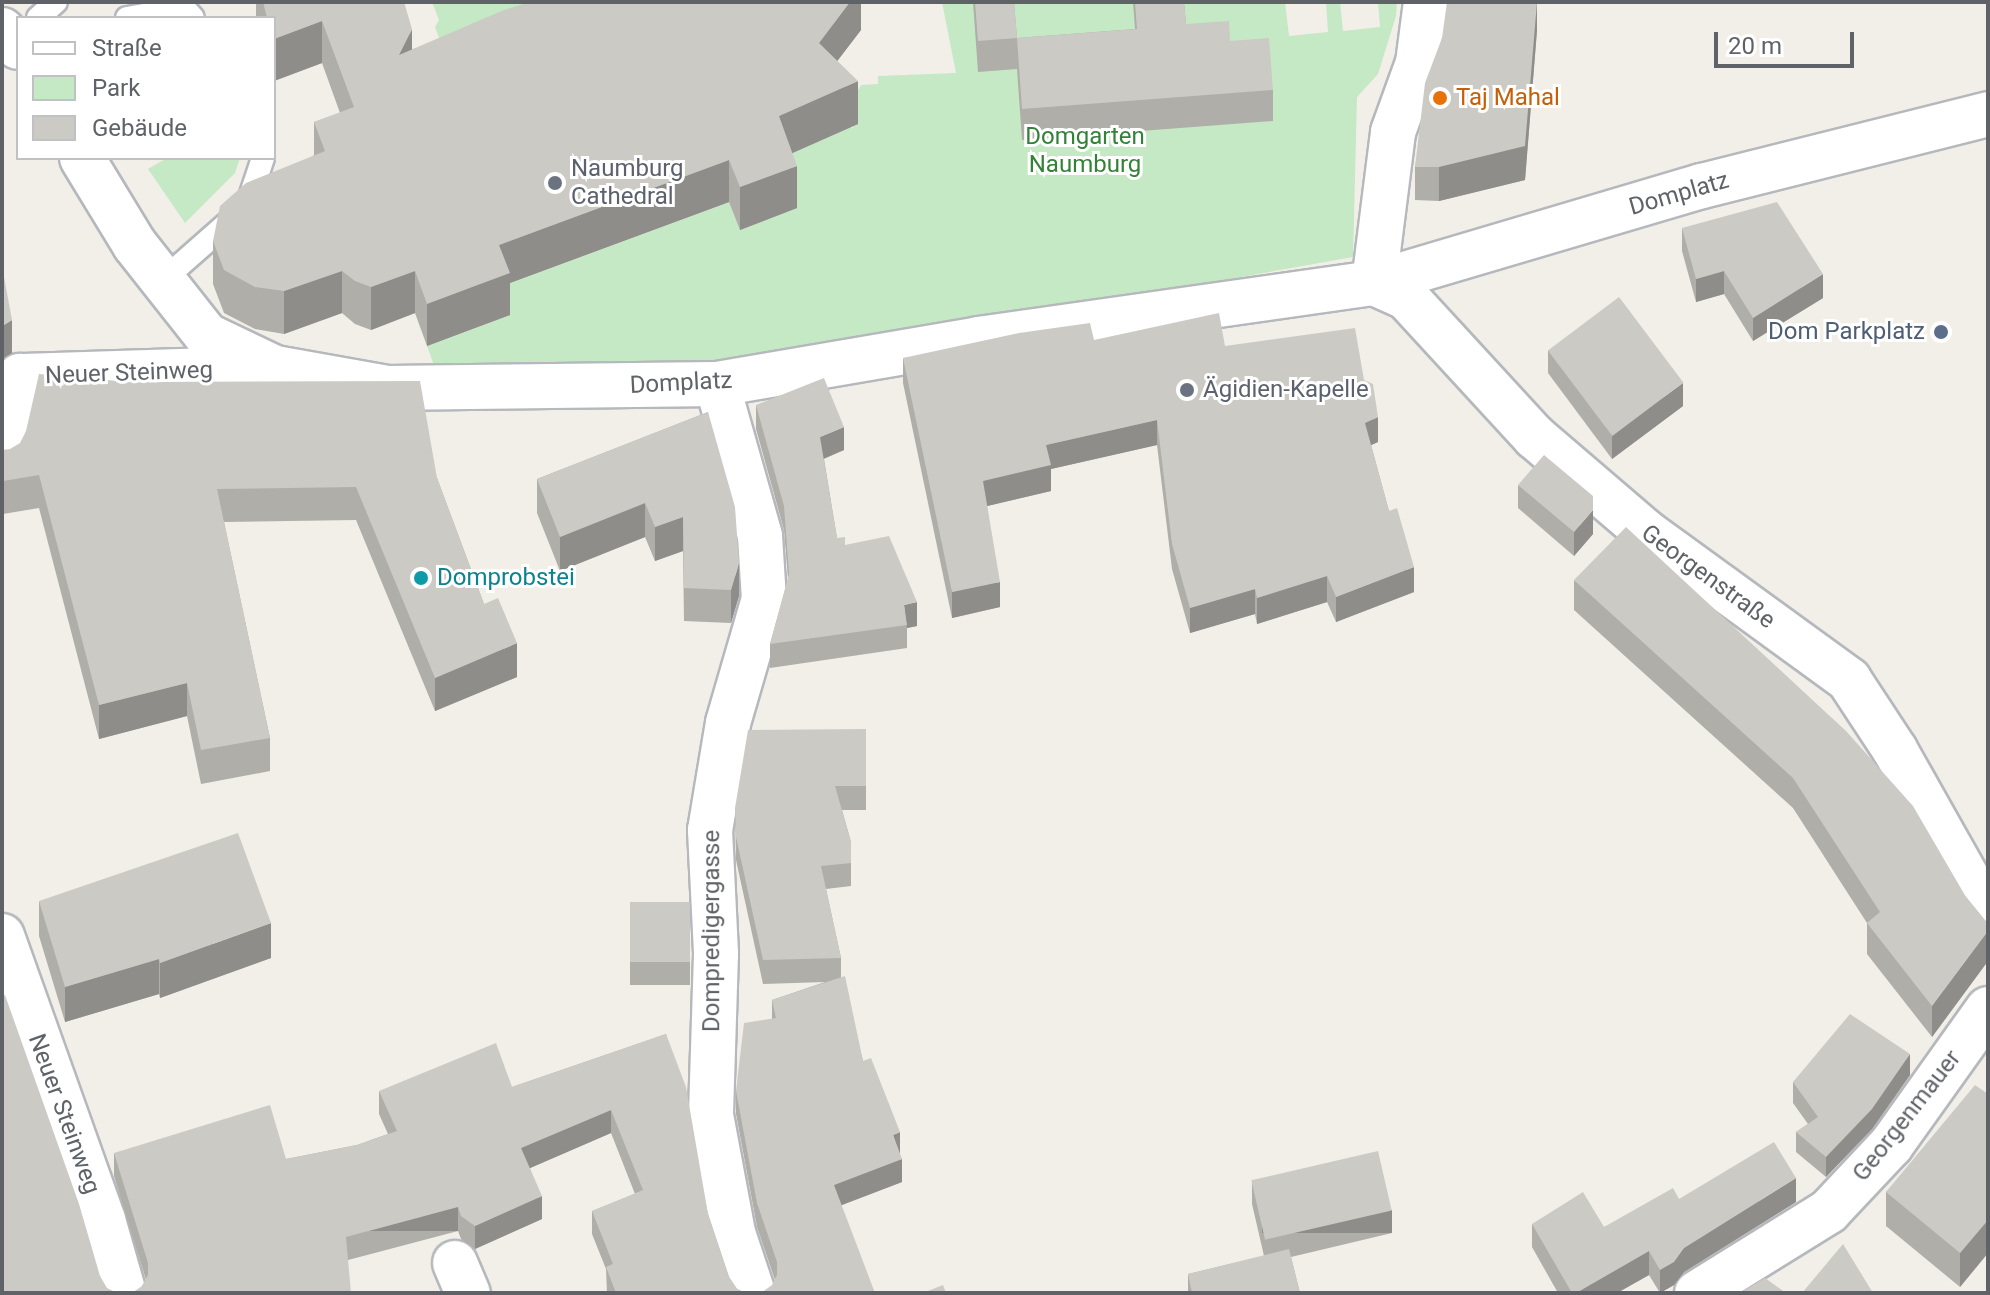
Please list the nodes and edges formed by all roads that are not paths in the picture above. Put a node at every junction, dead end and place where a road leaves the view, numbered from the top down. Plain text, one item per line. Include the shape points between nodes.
1 (56, 2) edge
2 (1426, 2) edge
3 (40, 16) edge
4 (138, 16) edge
5 (191, 16) edge
6 (1988, 114) edge
7 (83, 160) edge
8 (262, 160) edge
9 (163, 280) junction
10 (1374, 283) junction
11 (275, 368) junction
12 (717, 384) junction
13 (2, 459) edge
14 (1988, 915) edge
15 (2, 936) edge
16 (11, 995) edge
17 (1988, 1009) edge
18 (124, 1293) edge
19 (753, 1293) edge
20 (1697, 1293) edge

1 - 3 lane
2 - 10 street via 1418,63 1393,132
4 - 5 lane via 184,8
6 - 10 street, Domplatz via 1702,186
7 - 9 street, Domplatz
8 - 9 lane via 247,206
9 - 11 street, Domplatz via 206,335
10 - 12 street, Domplatz via 979,339
10 - 14 street, Georgenstraße via 1407,298 1535,437 1647,533 1849,680
11 - 12 street, Domplatz via 387,388
11 - 13 street, Neuer Steinweg via 20,376
12 - 19 street, Dompredigergasse via 760,536 764,599 728,723 710,830 716,954 711,1115 733,1233
15 - 16 street, Neuer Steinweg
16 - 18 street, Neuer Steinweg via 103,1220
17 - 20 street, Georgenmauer via 1891,1145 1829,1211

